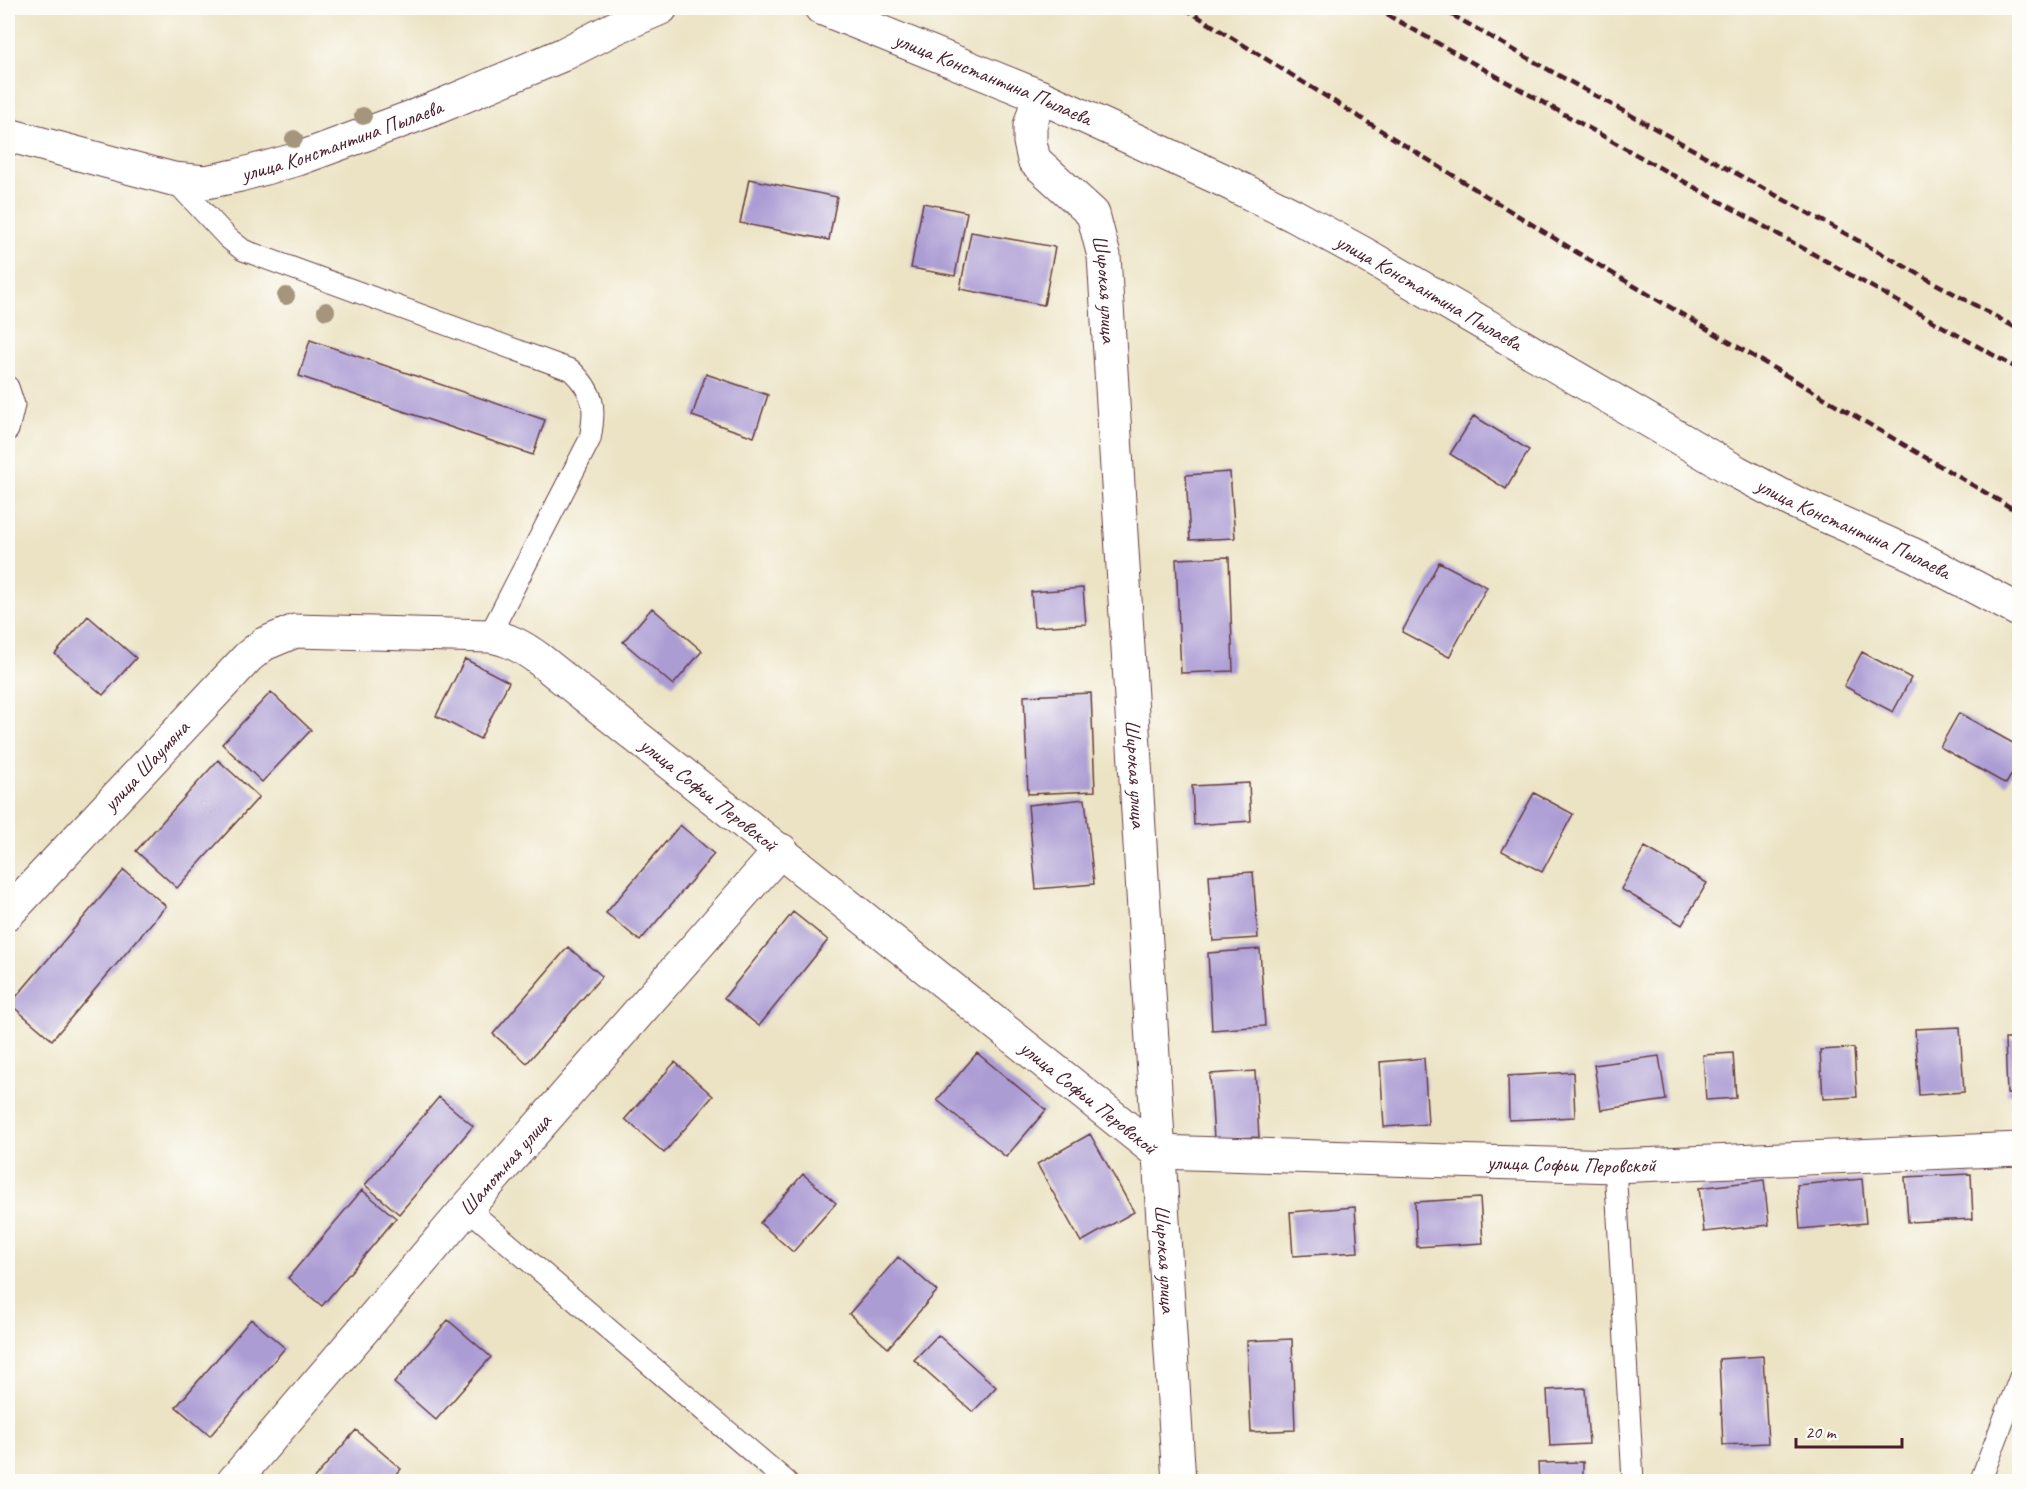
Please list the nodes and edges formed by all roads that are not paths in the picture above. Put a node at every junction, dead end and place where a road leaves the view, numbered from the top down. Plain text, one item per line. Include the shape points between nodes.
1 (661, 8) edge
2 (821, 8) edge
3 (1039, 96) junction
4 (8, 135) edge
5 (173, 179) junction
6 (8, 387) edge
7 (8, 430) edge
8 (2019, 611) edge
9 (295, 631) joint
10 (489, 636) junction
11 (781, 850) junction
12 (8, 914) edge
13 (2019, 1149) edge
14 (1158, 1152) junction
15 (1615, 1166) junction
16 (467, 1208) junction
17 (2019, 1377) edge
18 (1633, 1480) dead end
19 (233, 1482) edge
20 (787, 1482) edge
21 (1179, 1482) edge
22 (1980, 1482) edge

1 - 5 street, улица Константина Пылаева via 498,83 298,159 206,182
2 - 3 street, улица Константина Пылаева
3 - 8 street, улица Константина Пылаева via 1293,215 1737,472 1914,555
3 - 14 street, Широкая улица via 1030,126 1034,160 1093,214 1104,256
4 - 5 street, улица Константина Пылаева
5 - 10 lane via 243,250 571,370 585,383 594,416 590,439
6 - 7 lane via 14,405
9 - 10 street, улица Софьи Перовской
9 - 12 street, улица Шаумяна via 264,644 248,657
10 - 11 street, улица Софьи Перовской via 504,638 539,659
11 - 14 street, улица Софьи Перовской
11 - 16 street, Шамотная улица
13 - 15 street, улица Софьи Перовской
14 - 15 street, улица Софьи Перовской
14 - 21 street, Широкая улица
15 - 18 lane
16 - 19 street, Шамотная улица
16 - 20 lane
17 - 22 lane

